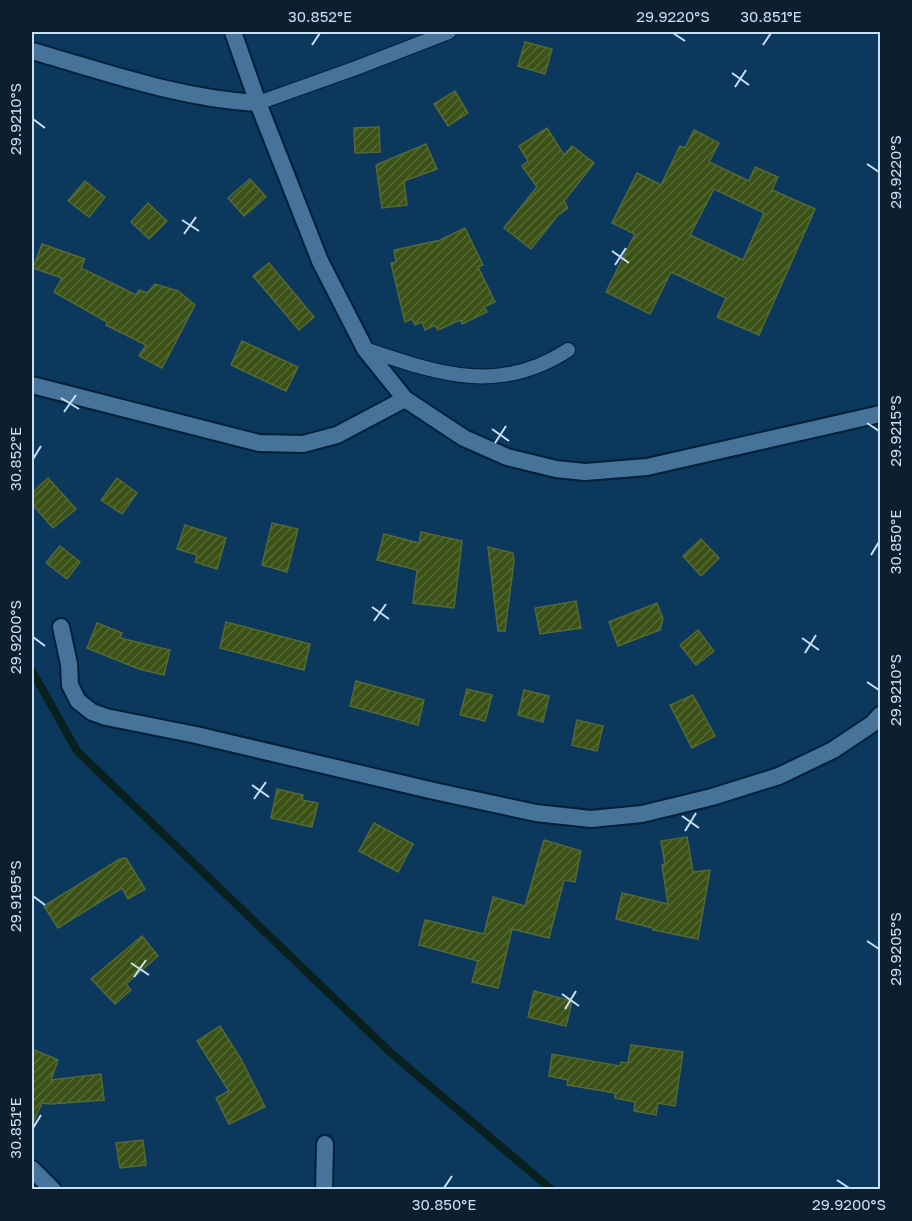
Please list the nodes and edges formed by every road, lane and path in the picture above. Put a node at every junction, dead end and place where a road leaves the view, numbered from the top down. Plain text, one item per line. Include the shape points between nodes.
1 (233, 32) edge
2 (449, 32) edge
3 (32, 51) edge
4 (258, 102) junction
5 (365, 348) junction
6 (568, 351) dead end
7 (32, 385) edge
8 (405, 399) junction
9 (880, 414) edge
10 (61, 627) dead end
11 (880, 715) edge
12 (325, 1144) dead end
13 (32, 1169) edge
14 (53, 1190) edge
15 (324, 1190) edge

1 - 4 street
2 - 4 lane
3 - 4 street via 175,91 226,101
4 - 5 street via 320,261
5 - 6 lane via 419,367 467,376 500,377 525,372
5 - 8 street
7 - 8 street via 259,443 303,444 337,435
8 - 9 street via 464,438 507,457 585,472 647,467
10 - 11 street via 70,684 78,701 92,712 536,813 591,819 642,814 779,776 833,750
12 - 15 street
13 - 14 street

